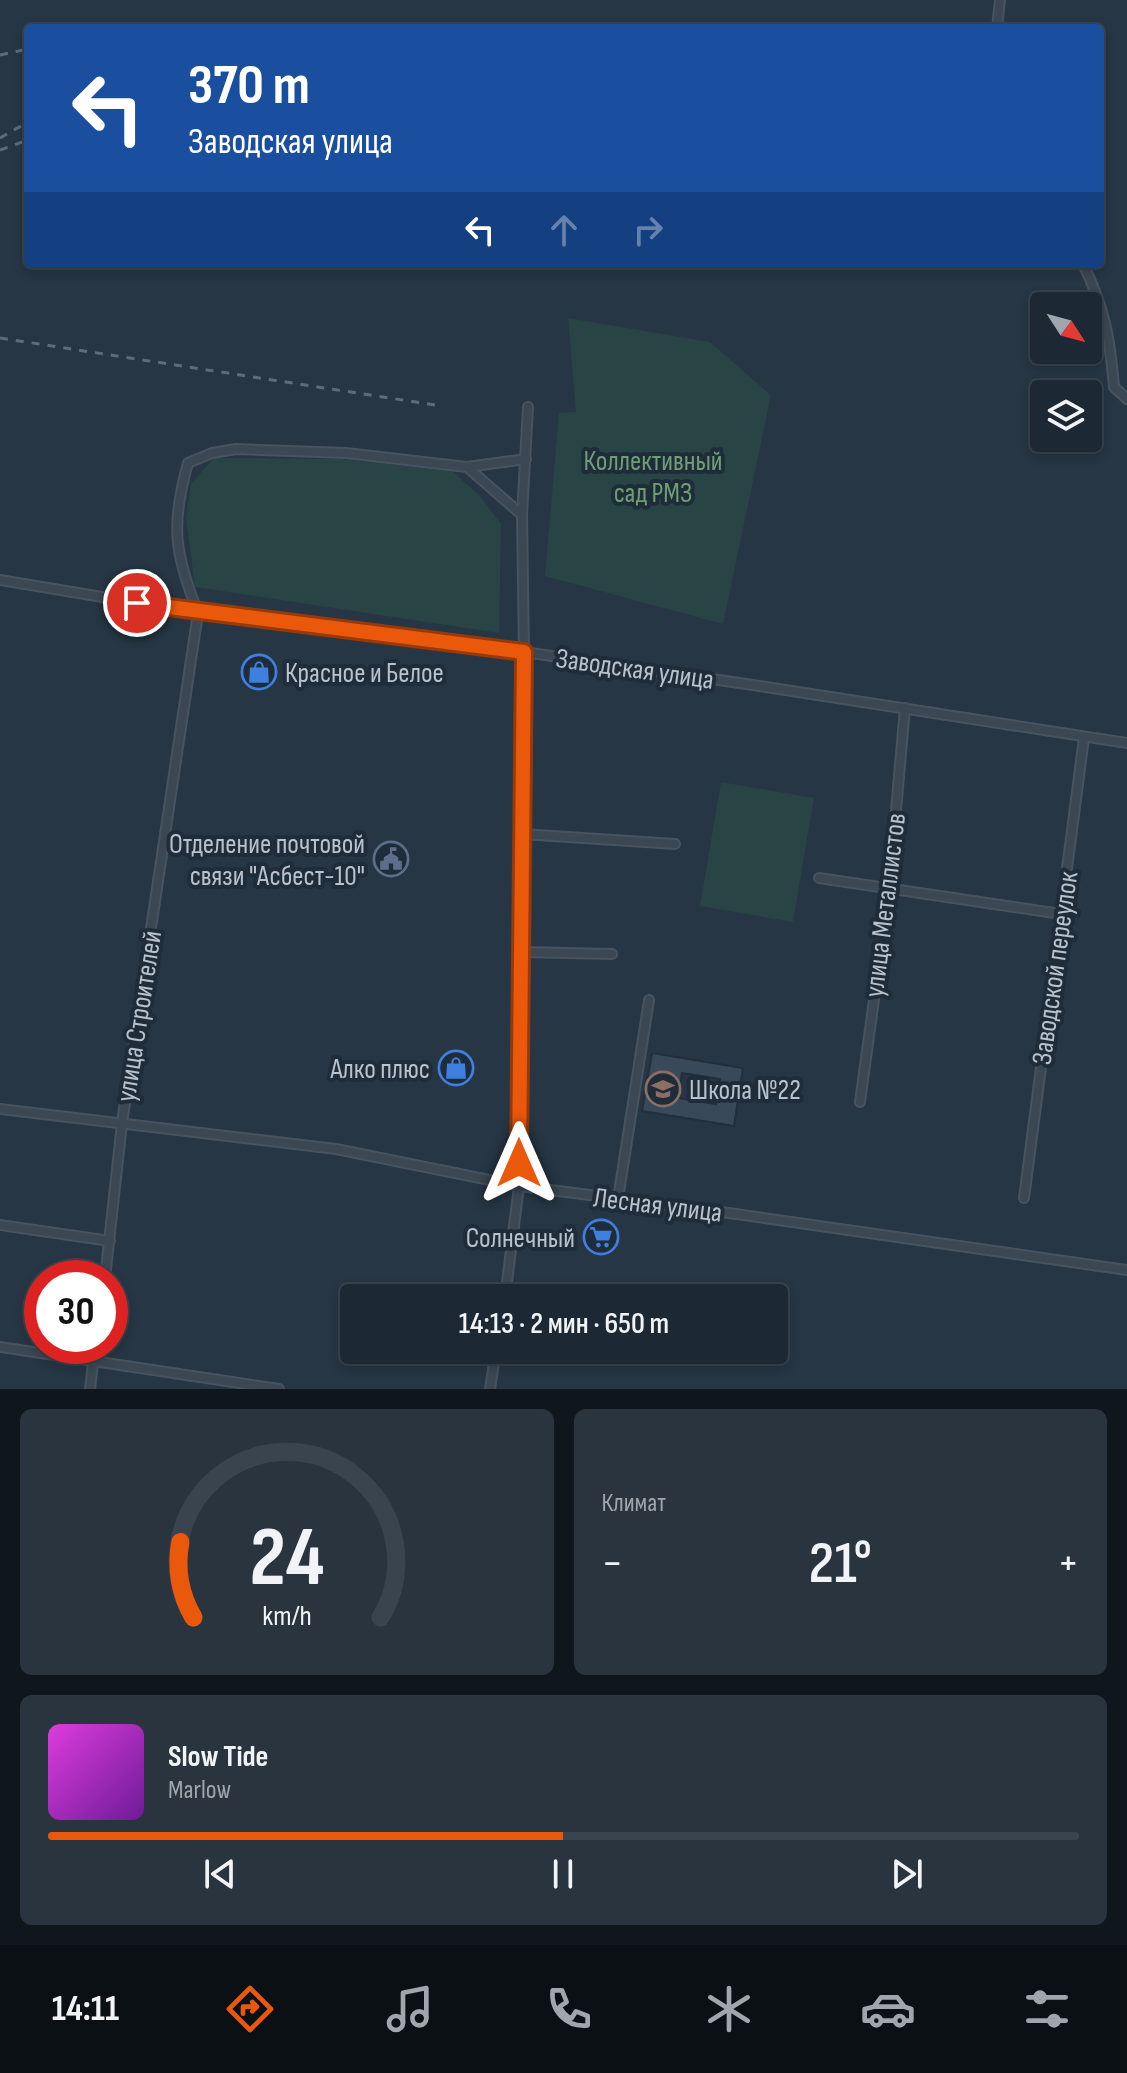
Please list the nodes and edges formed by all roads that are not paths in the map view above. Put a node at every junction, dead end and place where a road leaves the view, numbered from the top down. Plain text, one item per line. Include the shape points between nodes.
1 (1000, 0) edge
2 (997, 24) edge
3 (1085, 268) edge
4 (1127, 399) edge
5 (528, 407) dead end
6 (526, 459) junction
7 (467, 467) junction
8 (522, 515) junction
9 (0, 580) edge
10 (198, 613) junction
11 (524, 652) junction
12 (905, 708) junction
13 (1084, 738) junction
14 (1127, 743) edge
15 (522, 834) junction
16 (675, 844) dead end
17 (819, 878) dead end
18 (889, 890) junction
19 (1061, 914) junction
20 (521, 952) junction
21 (612, 954) dead end
22 (649, 1000) dead end
23 (860, 1102) dead end
24 (0, 1109) edge
25 (122, 1123) junction
26 (519, 1186) junction
27 (1024, 1198) dead end
28 (618, 1199) junction
29 (0, 1225) edge
30 (110, 1241) junction
31 (107, 1260) edge
32 (1127, 1270) edge
33 (507, 1284) edge
34 (0, 1347) edge
35 (24, 1351) edge
36 (93, 1364) edge
37 (113, 1364) edge
38 (494, 1364) edge
39 (90, 1389) edge
40 (279, 1389) edge
41 (490, 1389) edge

1 - 2 street
3 - 4 street via 1102,303 1114,387
5 - 6 street
6 - 7 street
6 - 8 street
7 - 8 street
7 - 10 street via 346,453 236,449 188,463 177,503 179,560
8 - 11 street
9 - 10 street, Заводская улица
10 - 11 street, Заводская улица
10 - 25 street, улица Строителей
11 - 12 street, Заводская улица
11 - 15 street
12 - 13 street, Заводская улица
12 - 18 street, улица Металлистов
13 - 14 street, Заводская улица
13 - 19 street, Заводской переулок
15 - 16 street
15 - 20 street
17 - 18 street
18 - 19 street
18 - 23 street, улица Металлистов
19 - 27 street, Заводской переулок
20 - 21 street
20 - 26 street
22 - 28 street
24 - 25 street, Лесная улица
25 - 26 street, Лесная улица via 336,1149
25 - 30 street, улица Строителей
26 - 28 street, Лесная улица
26 - 33 street
28 - 32 street, Лесная улица
29 - 30 street
30 - 31 street, улица Строителей
34 - 35 street
36 - 39 street
37 - 40 street
38 - 41 street

